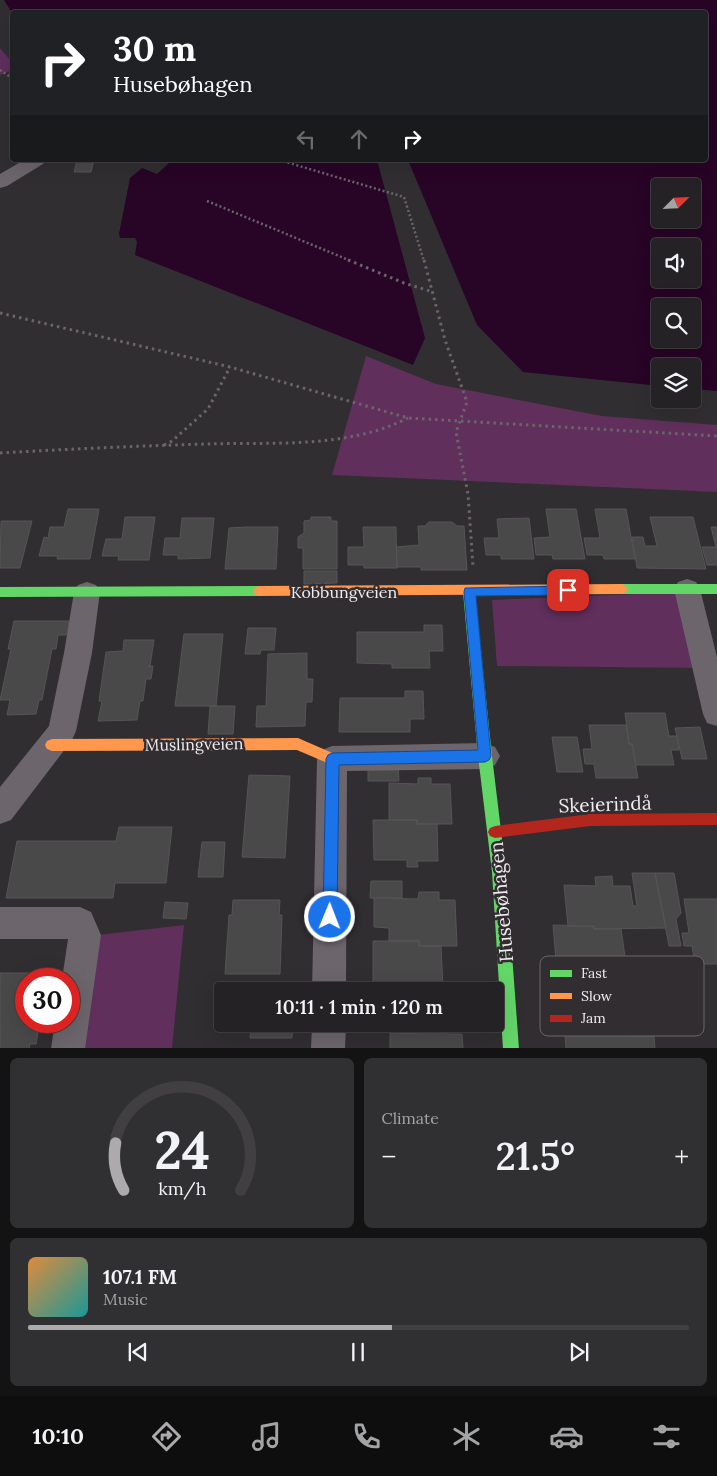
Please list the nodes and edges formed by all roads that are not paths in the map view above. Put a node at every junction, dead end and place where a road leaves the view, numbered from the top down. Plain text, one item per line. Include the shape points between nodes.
1 (34, 162) edge
2 (0, 182) edge
3 (687, 589) junction
4 (717, 589) edge
5 (0, 592) edge
6 (87, 592) junction
7 (470, 592) junction
8 (717, 714) edge
9 (52, 745) junction
10 (485, 756) junction
11 (332, 759) junction
12 (0, 810) edge
13 (717, 819) edge
14 (495, 832) junction
15 (0, 923) edge
16 (329, 982) edge
17 (329, 1032) edge
18 (68, 1048) edge
19 (328, 1048) edge
20 (512, 1048) edge

1 - 2 street
3 - 4 street, Kobbungveien
3 - 7 street, Kobbungveien
3 - 8 street
5 - 6 street, Kobbungveien
6 - 7 street, Kobbungveien
6 - 9 street via 67,714 62,731
7 - 10 street, Husebøhagen
9 - 11 street, Muslingveien via 289,744 312,749
9 - 12 street
10 - 11 street
10 - 14 street, Husebøhagen
11 - 16 street
13 - 14 street, Skeierindå via 590,820
14 - 20 street, Husebøhagen
15 - 18 street via 80,923 85,935
17 - 19 street

